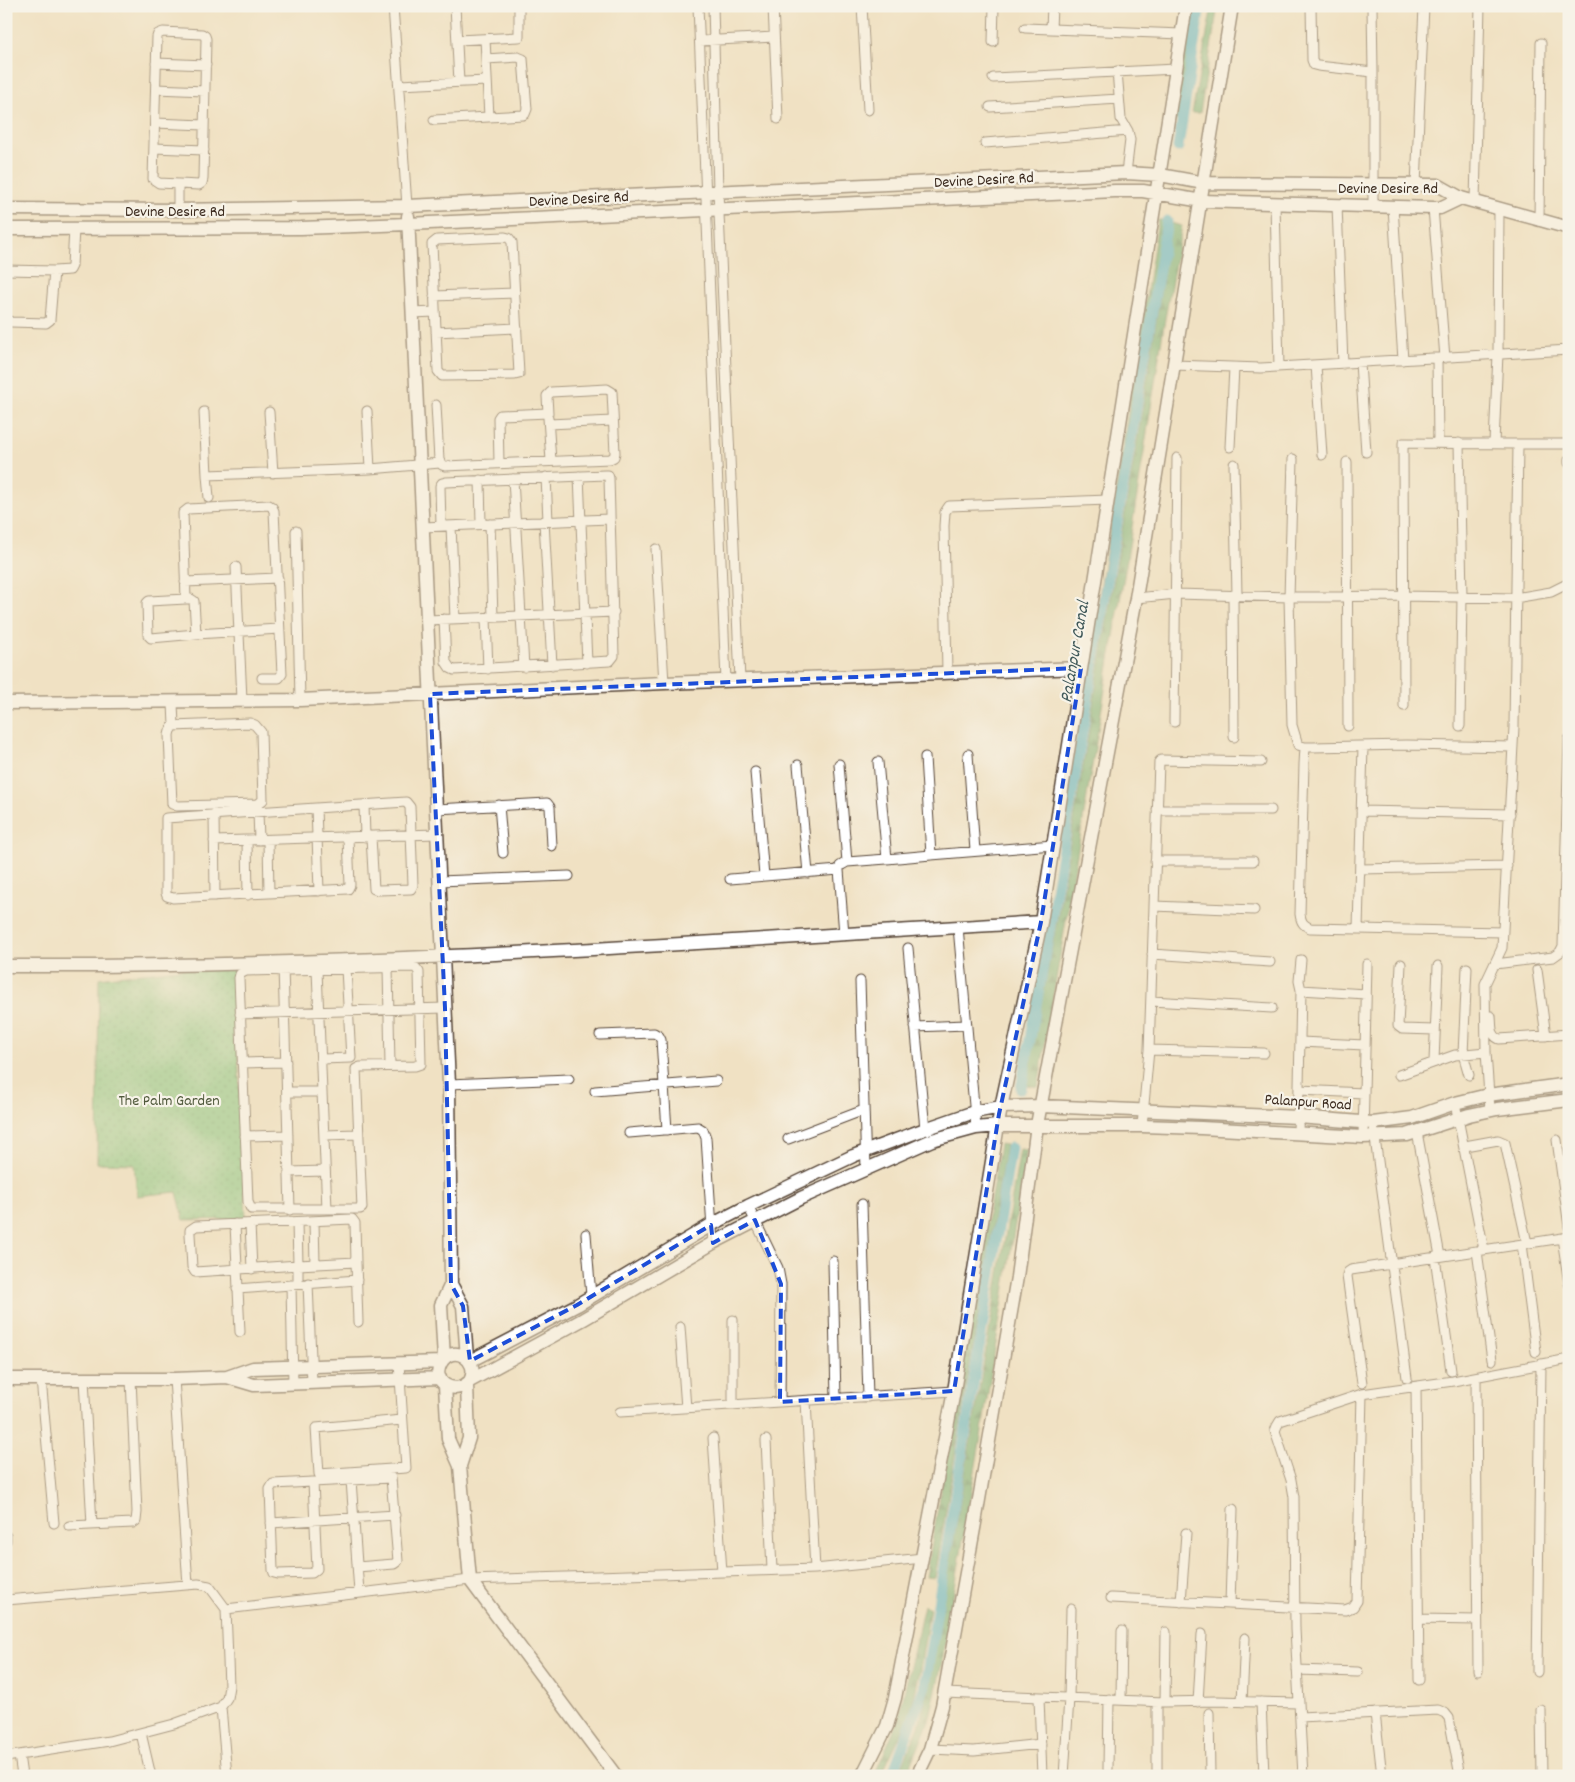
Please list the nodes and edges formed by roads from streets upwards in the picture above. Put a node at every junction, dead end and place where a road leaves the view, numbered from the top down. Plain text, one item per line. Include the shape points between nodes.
1 (393, 6) edge
2 (455, 6) edge
3 (519, 6) edge
4 (698, 6) edge
5 (713, 6) edge
6 (773, 6) edge
7 (862, 6) edge
8 (994, 6) edge
9 (1052, 6) edge
10 (1186, 6) edge
11 (1232, 6) edge
12 (1311, 6) edge
13 (1372, 6) edge
14 (1424, 6) edge
15 (1480, 6) edge
16 (1025, 28) dead end
17 (1051, 29) junction
18 (1182, 34) junction
19 (774, 37) junction
20 (485, 39) junction
21 (457, 40) junction
22 (714, 40) junction
23 (700, 41) junction
24 (993, 42) dead end
25 (1541, 42) dead end
26 (486, 59) junction
27 (156, 63) junction
28 (206, 65) junction
29 (1176, 69) junction
30 (1117, 71) junction
31 (1373, 72) junction
32 (992, 78) dead end
33 (487, 81) junction
34 (459, 82) junction
35 (399, 85) junction
36 (156, 89) junction
37 (205, 91) junction
38 (1119, 99) junction
39 (990, 107) dead end
40 (868, 110) dead end
41 (489, 117) junction
42 (778, 119) dead end
43 (434, 120) dead end
44 (155, 123) junction
45 (204, 125) junction
46 (716, 127) junction
47 (703, 128) junction
48 (1128, 131) junction
49 (985, 143) dead end
50 (154, 148) junction
51 (204, 150) junction
52 (1126, 173) junction
53 (1160, 175) junction
54 (1204, 183) junction
55 (178, 184) junction
56 (1372, 185) junction
57 (1416, 185) junction
58 (712, 192) junction
59 (1157, 193) junction
60 (1461, 198) junction
61 (1475, 201) junction
62 (1202, 202) junction
63 (1275, 203) junction
64 (1337, 205) junction
65 (407, 206) junction
66 (1372, 206) junction
67 (1392, 207) junction
68 (1433, 208) junction
69 (1499, 208) junction
70 (6, 209) edge
71 (178, 210) junction
72 (713, 210) junction
73 (1539, 221) junction
74 (408, 224) junction
75 (1569, 228) edge
76 (6, 229) edge
77 (74, 229) junction
78 (6, 270) edge
79 (54, 271) junction
80 (515, 293) junction
81 (434, 296) junction
82 (723, 299) junction
83 (710, 300) junction
84 (435, 312) junction
85 (412, 313) junction
86 (6, 319) edge
87 (517, 328) junction
88 (436, 332) junction
89 (1569, 350) edge
90 (1498, 354) junction
91 (1441, 358) junction
92 (1403, 360) junction
93 (1360, 363) junction
94 (1343, 364) junction
95 (1174, 365) junction
96 (1316, 365) junction
97 (1279, 367) junction
98 (1234, 368) junction
99 (714, 392) junction
100 (727, 392) junction
101 (436, 405) dead end
102 (367, 411) dead end
103 (204, 412) dead end
104 (269, 412) dead end
105 (548, 413) junction
106 (613, 421) junction
107 (548, 424) junction
108 (1438, 443) junction
109 (1459, 443) junction
110 (1494, 443) junction
111 (1518, 444) junction
112 (1569, 444) edge
113 (1230, 447) dead end
114 (1366, 452) dead end
115 (1322, 455) dead end
116 (1177, 458) dead end
117 (1293, 459) dead end
118 (551, 461) junction
119 (1347, 462) dead end
120 (440, 463) junction
121 (499, 464) junction
122 (1234, 464) dead end
123 (420, 466) junction
124 (370, 468) junction
125 (273, 472) junction
126 (207, 475) junction
127 (579, 476) junction
128 (546, 477) junction
129 (513, 479) junction
130 (480, 480) junction
131 (718, 489) junction
132 (732, 489) junction
133 (209, 498) dead end
134 (1108, 500) junction
135 (609, 518) junction
136 (581, 520) junction
137 (546, 521) junction
138 (516, 523) junction
139 (486, 524) junction
140 (446, 526) junction
141 (423, 527) junction
142 (296, 532) dead end
143 (656, 549) dead end
144 (734, 554) junction
145 (721, 555) junction
146 (236, 567) dead end
147 (278, 578) junction
148 (237, 579) junction
149 (185, 582) junction
150 (1569, 583) edge
151 (1176, 594) junction
152 (1235, 595) junction
153 (1347, 595) junction
154 (1403, 596) junction
155 (1462, 596) junction
156 (1289, 597) junction
157 (1136, 598) junction
158 (1515, 598) junction
159 (186, 599) junction
160 (614, 612) junction
161 (585, 613) junction
162 (548, 615) junction
163 (521, 616) junction
164 (490, 617) junction
165 (444, 619) junction
166 (455, 619) junction
167 (427, 620) junction
168 (279, 629) junction
169 (239, 631) junction
170 (196, 634) junction
171 (587, 663) junction
172 (552, 665) junction
173 (524, 667) junction
174 (1081, 668) junction
175 (488, 669) junction
176 (947, 672) junction
177 (262, 678) dead end
178 (726, 680) junction
179 (740, 680) junction
180 (664, 683) junction
181 (430, 694) junction
182 (242, 700) junction
183 (300, 700) junction
184 (6, 703) edge
185 (173, 703) junction
186 (1404, 706) dead end
187 (1174, 722) dead end
188 (174, 726) junction
189 (1348, 726) dead end
190 (1460, 726) dead end
191 (1234, 737) dead end
192 (1569, 740) edge
193 (1363, 746) junction
194 (1305, 747) junction
195 (1514, 747) junction
196 (968, 754) dead end
197 (925, 756) dead end
198 (878, 762) dead end
199 (1260, 762) dead end
200 (839, 764) dead end
201 (798, 765) dead end
202 (755, 772) dead end
203 (364, 805) junction
204 (499, 805) junction
205 (316, 808) junction
206 (436, 809) junction
207 (1157, 810) junction
208 (1271, 810) dead end
209 (1361, 811) junction
210 (258, 812) junction
211 (214, 814) junction
212 (1510, 814) junction
213 (436, 834) junction
214 (410, 836) junction
215 (368, 837) junction
216 (348, 838) junction
217 (317, 839) junction
218 (264, 840) junction
219 (214, 841) junction
220 (247, 841) junction
221 (1053, 845) junction
222 (552, 846) dead end
223 (975, 851) junction
224 (503, 853) dead end
225 (931, 855) junction
226 (887, 858) junction
227 (1155, 861) junction
228 (1253, 861) dead end
229 (847, 862) junction
230 (1507, 866) junction
231 (1360, 869) junction
232 (839, 870) junction
233 (808, 873) junction
234 (570, 876) dead end
235 (764, 876) junction
236 (730, 879) dead end
237 (439, 881) junction
238 (319, 891) junction
239 (269, 893) junction
240 (248, 895) junction
241 (215, 896) junction
242 (1154, 906) junction
243 (1254, 910) dead end
244 (1041, 922) junction
245 (958, 927) junction
246 (1358, 929) junction
247 (1503, 932) junction
248 (844, 934) junction
249 (908, 948) dead end
250 (1152, 954) junction
251 (443, 958) junction
252 (1301, 960) dead end
253 (1270, 962) dead end
254 (1367, 964) dead end
255 (1401, 964) dead end
256 (1495, 964) junction
257 (6, 966) edge
258 (283, 966) junction
259 (1438, 966) dead end
260 (388, 968) junction
261 (1467, 968) dead end
262 (346, 969) junction
263 (318, 970) junction
264 (1537, 970) dead end
265 (860, 981) dead end
266 (1301, 990) junction
267 (1366, 994) junction
268 (1490, 996) dead end
269 (1151, 1001) junction
270 (445, 1008) junction
271 (1272, 1008) dead end
272 (420, 1009) junction
273 (388, 1010) junction
274 (319, 1012) junction
275 (348, 1012) junction
276 (240, 1014) junction
277 (285, 1014) junction
278 (966, 1025) junction
279 (915, 1027) junction
280 (1435, 1030) junction
281 (1569, 1034) edge
282 (600, 1035) dead end
283 (1546, 1036) junction
284 (1300, 1042) junction
285 (1365, 1046) junction
286 (1149, 1050) junction
287 (1486, 1052) junction
288 (1264, 1053) dead end
289 (1464, 1054) junction
290 (351, 1058) junction
291 (321, 1059) junction
292 (1434, 1061) junction
293 (286, 1062) junction
294 (242, 1063) junction
295 (390, 1066) junction
296 (356, 1069) junction
297 (1399, 1075) dead end
298 (1469, 1075) dead end
299 (569, 1079) dead end
300 (716, 1081) dead end
301 (449, 1084) junction
302 (1569, 1084) edge
303 (664, 1086) junction
304 (1299, 1090) junction
305 (595, 1091) dead end
306 (287, 1092) junction
307 (322, 1092) junction
308 (1364, 1093) junction
309 (1488, 1095) junction
310 (1569, 1100) edge
311 (1456, 1103) junction
312 (1041, 1106) junction
313 (1001, 1108) junction
314 (864, 1110) junction
315 (1490, 1110) junction
316 (1143, 1111) junction
317 (974, 1112) junction
318 (1201, 1113) junction
319 (1458, 1117) junction
320 (1298, 1118) junction
321 (1368, 1123) junction
322 (1037, 1125) junction
323 (998, 1126) junction
324 (1142, 1126) junction
325 (925, 1128) junction
326 (976, 1128) junction
327 (1201, 1128) junction
328 (667, 1130) junction
329 (1417, 1132) junction
330 (629, 1133) dead end
331 (358, 1134) junction
332 (1298, 1134) junction
333 (288, 1135) junction
334 (324, 1135) junction
335 (246, 1136) junction
336 (1369, 1137) junction
337 (788, 1139) dead end
338 (1557, 1140) dead end
339 (1464, 1146) junction
340 (866, 1152) junction
341 (866, 1168) junction
342 (325, 1171) junction
343 (289, 1172) junction
344 (795, 1184) junction
345 (801, 1198) junction
346 (862, 1204) dead end
347 (748, 1206) junction
348 (327, 1209) junction
349 (290, 1210) junction
350 (755, 1220) junction
351 (314, 1221) junction
352 (296, 1222) junction
353 (235, 1224) junction
354 (250, 1224) junction
355 (711, 1225) junction
356 (1569, 1227) edge
357 (586, 1234) dead end
358 (1565, 1237) edge
359 (712, 1243) junction
360 (1525, 1244) junction
361 (1480, 1250) junction
362 (1437, 1257) junction
363 (833, 1261) dead end
364 (356, 1262) junction
365 (647, 1263) junction
366 (316, 1264) junction
367 (1392, 1264) junction
368 (298, 1266) junction
369 (252, 1269) junction
370 (236, 1270) junction
371 (654, 1276) junction
372 (356, 1280) junction
373 (295, 1284) junction
374 (308, 1284) junction
375 (451, 1284) junction
376 (1569, 1284) edge
377 (237, 1288) junction
378 (591, 1296) junction
379 (577, 1305) junction
380 (582, 1320) junction
381 (733, 1320) dead end
382 (358, 1322) dead end
383 (292, 1324) junction
384 (310, 1324) junction
385 (680, 1328) dead end
386 (240, 1332) dead end
387 (1536, 1352) dead end
388 (1569, 1359) edge
389 (443, 1360) junction
390 (468, 1360) junction
391 (1492, 1360) dead end
392 (399, 1363) junction
393 (1541, 1364) junction
394 (292, 1366) junction
395 (311, 1366) junction
396 (1451, 1371) dead end
397 (227, 1377) junction
398 (1476, 1377) junction
399 (1407, 1378) dead end
400 (6, 1379) edge
401 (42, 1379) junction
402 (84, 1379) junction
403 (132, 1379) junction
404 (174, 1379) junction
405 (399, 1379) junction
406 (442, 1382) junction
407 (312, 1383) junction
408 (468, 1383) junction
409 (1362, 1383) dead end
410 (293, 1384) junction
411 (1416, 1387) junction
412 (954, 1391) junction
413 (1362, 1394) junction
414 (868, 1397) junction
415 (836, 1399) junction
416 (806, 1401) junction
417 (780, 1402) junction
418 (733, 1405) junction
419 (686, 1408) junction
420 (620, 1412) dead end
421 (402, 1420) junction
422 (714, 1438) dead end
423 (766, 1440) dead end
424 (460, 1466) junction
425 (351, 1480) junction
426 (313, 1482) junction
427 (1233, 1509) dead end
428 (394, 1515) junction
429 (354, 1518) junction
430 (314, 1521) junction
431 (54, 1523) dead end
432 (271, 1523) junction
433 (92, 1525) junction
434 (69, 1526) dead end
435 (1186, 1534) dead end
436 (6, 1536) edge
437 (6, 1541) edge
438 (923, 1558) junction
439 (358, 1567) junction
440 (815, 1569) junction
441 (772, 1570) junction
442 (722, 1572) junction
443 (470, 1580) junction
444 (188, 1585) junction
445 (359, 1592) junction
446 (1111, 1598) dead end
447 (6, 1600) edge
448 (1181, 1602) junction
449 (1230, 1604) junction
450 (1295, 1608) junction
451 (226, 1609) junction
452 (1071, 1609) dead end
453 (1419, 1619) junction
454 (1477, 1620) junction
455 (1122, 1631) dead end
456 (1166, 1632) dead end
457 (1202, 1634) dead end
458 (1244, 1638) dead end
459 (1297, 1670) junction
460 (1478, 1671) dead end
461 (1358, 1672) dead end
462 (1537, 1672) dead end
463 (1419, 1680) dead end
464 (944, 1693) junction
465 (1040, 1698) junction
466 (1069, 1698) junction
467 (1108, 1699) junction
468 (1121, 1700) junction
469 (1198, 1702) junction
470 (1242, 1702) junction
471 (1261, 1702) junction
472 (1299, 1703) junction
473 (1161, 1705) junction
474 (221, 1707) junction
475 (1541, 1710) dead end
476 (1209, 1713) dead end
477 (1375, 1713) junction
478 (1300, 1717) junction
479 (141, 1732) junction
480 (1041, 1744) junction
481 (930, 1749) junction
482 (19, 1755) junction
483 (6, 1757) edge
484 (1108, 1769) dead end
485 (22, 1776) edge
486 (151, 1776) edge
487 (227, 1776) edge
488 (616, 1776) edge
489 (862, 1776) edge
490 (917, 1776) edge
491 (1042, 1776) edge
492 (1064, 1776) edge
493 (1157, 1776) edge
494 (1210, 1776) edge
495 (1264, 1776) edge
496 (1303, 1776) edge
497 (1382, 1776) edge
498 (1460, 1776) edge
499 (1542, 1776) edge

1 - 35 street
2 - 21 street
3 - 20 street via 519,37
4 - 23 street
5 - 22 street
6 - 19 street
7 - 40 street
8 - 24 street
9 - 17 street
10 - 18 street
11 - 54 street
12 - 31 street via 1314,64
13 - 31 street
14 - 57 street
15 - 61 street
16 - 17 street
17 - 18 street
18 - 29 street
19 - 22 street
19 - 42 street
20 - 21 street
20 - 26 street
21 - 34 street
22 - 23 street
22 - 46 street
23 - 47 street
25 - 73 street
26 - 33 street
26 - 41 street via 523,59 527,109 523,115
27 - 28 street
27 - 28 street via 157,38 163,32 205,36
27 - 36 street
28 - 37 street
29 - 30 street
29 - 53 street
30 - 32 street
30 - 38 street
31 - 56 street
33 - 34 street
33 - 41 street
34 - 35 street
35 - 65 street
36 - 37 street
36 - 44 street
37 - 45 street
38 - 39 street
38 - 48 street via 1121,119
41 - 43 street
44 - 45 street
44 - 50 street
45 - 51 street
46 - 47 street
46 - 58 street
47 - 58 street
48 - 49 street
48 - 52 street
50 - 51 street
50 - 55 street via 154,181
51 - 55 street via 202,183
52 - 53 street, Devine Desire Rd
52 - 58 street, Devine Desire Rd
53 - 54 street, Devine Desire Rd
53 - 59 street
54 - 56 street, Devine Desire Rd
54 - 62 street
55 - 71 street
56 - 57 street, Devine Desire Rd
56 - 66 street
57 - 60 street, Devine Desire Rd via 1438,186
58 - 65 street, Devine Desire Rd
58 - 72 street
59 - 62 street, Devine Desire Rd
59 - 72 street, Devine Desire Rd via 1115,191
59 - 134 street
60 - 61 street
60 - 68 street, Devine Desire Rd
61 - 69 street
62 - 63 street, Devine Desire Rd
62 - 95 street
63 - 64 street, Devine Desire Rd
63 - 97 street
64 - 66 street, Devine Desire Rd
64 - 94 street
65 - 71 street, Devine Desire Rd
65 - 74 street
66 - 67 street, Devine Desire Rd
67 - 68 street, Devine Desire Rd
67 - 92 street
68 - 91 street
69 - 73 street
69 - 90 street
70 - 71 street, Devine Desire Rd
72 - 74 street, Devine Desire Rd
72 - 82 street
72 - 83 street
73 - 75 street
74 - 77 street, Devine Desire Rd
74 - 85 street
76 - 77 street, Devine Desire Rd
77 - 79 street via 72,266 70,270
78 - 79 street
79 - 86 street via 50,320 46,323
80 - 81 street
80 - 81 street via 512,242 504,237 434,241 431,249
80 - 87 street
81 - 84 street
82 - 83 street
82 - 100 street
83 - 99 street
84 - 85 street
84 - 88 street
85 - 123 street
87 - 88 street
87 - 88 street via 520,370 515,376 442,376 438,371
89 - 90 street
90 - 91 street
90 - 110 street
91 - 92 street
91 - 108 street
92 - 93 street
93 - 94 street
93 - 114 street
94 - 96 street
95 - 98 street
95 - 157 street
96 - 97 street
96 - 115 street
97 - 98 street
98 - 113 street
99 - 100 street
99 - 131 street
100 - 132 street
101 - 120 street
102 - 124 street
103 - 126 street
104 - 125 street
105 - 106 street via 547,396 551,392 607,389 612,392
105 - 107 street
105 - 121 street via 498,416
106 - 107 street
106 - 118 street via 615,453 612,458
107 - 118 street
108 - 109 street
108 - 154 street via 1403,442
109 - 110 street
109 - 155 street
110 - 111 street
111 - 112 street
111 - 158 street
116 - 151 street
117 - 156 street
118 - 121 street
119 - 153 street
120 - 121 street via 445,466
120 - 123 street
122 - 152 street
123 - 124 street
123 - 141 street
124 - 125 street
125 - 126 street
126 - 133 street
127 - 128 street
127 - 135 street via 608,475
127 - 136 street
128 - 129 street
128 - 137 street
129 - 130 street
129 - 138 street
130 - 139 street
130 - 140 street via 440,484
131 - 132 street
131 - 145 street
132 - 144 street
134 - 174 street
134 - 176 street via 949,506 944,526
135 - 136 street
135 - 160 street
136 - 137 street
136 - 161 street
137 - 138 street
137 - 162 street
138 - 139 street
138 - 163 street
139 - 140 street
139 - 164 street
140 - 141 street
140 - 166 street
141 - 167 street
142 - 183 street
143 - 180 street
144 - 145 street
144 - 179 street
145 - 178 street
146 - 148 street
147 - 148 street
147 - 149 street via 274,511 272,507 260,506 184,511
147 - 168 street
148 - 149 street
148 - 169 street
149 - 159 street
150 - 158 street via 1551,592
151 - 152 street
151 - 157 street
151 - 187 street
152 - 156 street
152 - 191 street
153 - 154 street
153 - 156 street
153 - 189 street
154 - 155 street
154 - 186 street
155 - 158 street
155 - 190 street
156 - 194 street via 1292,725 1298,744
157 - 312 street
158 - 195 street
159 - 170 street via 194,601
159 - 170 street via 149,601 148,635 151,638
160 - 161 street
160 - 171 street via 613,660
161 - 162 street
161 - 171 street
162 - 163 street
162 - 172 street
163 - 164 street
163 - 173 street
164 - 166 street
164 - 175 street
165 - 166 street
165 - 167 street
165 - 175 street via 446,662 450,668 458,671
167 - 181 street
168 - 169 street
168 - 177 street via 282,674 279,678
169 - 170 street
169 - 182 street
171 - 172 street
172 - 173 street
173 - 175 street
174 - 176 street
174 - 221 street
176 - 179 street
178 - 179 street
178 - 180 street
180 - 181 street
181 - 183 street
181 - 206 street
182 - 183 street
182 - 185 street
184 - 185 street
185 - 188 street
188 - 188 street via 169,735 172,804 258,804 263,800 259,727 250,723
192 - 256 street via 1563,946 1554,956
193 - 194 street
193 - 195 street
193 - 209 street
194 - 246 street via 1301,921 1310,928
195 - 212 street
196 - 223 street
197 - 225 street
198 - 226 street
199 - 207 street via 1162,760 1158,767
200 - 229 street
201 - 233 street
202 - 235 street
203 - 205 street
203 - 214 street via 408,804
203 - 215 street
204 - 206 street
204 - 222 street via 546,803 550,807
204 - 224 street
205 - 210 street
205 - 217 street
206 - 213 street
207 - 208 street
207 - 227 street
209 - 212 street
209 - 231 street
210 - 211 street
210 - 218 street
211 - 219 street
211 - 241 street via 166,818 166,894 170,898
212 - 230 street
213 - 214 street
213 - 237 street
214 - 215 street
214 - 215 street via 413,885 409,890 374,889
215 - 216 street
216 - 217 street
216 - 238 street via 349,887
217 - 218 street
217 - 238 street
218 - 220 street
218 - 239 street
219 - 220 street
219 - 241 street
220 - 240 street
221 - 223 street
221 - 244 street
223 - 225 street
225 - 226 street
226 - 229 street
227 - 228 street
227 - 242 street
229 - 232 street
230 - 231 street
230 - 247 street
231 - 246 street
232 - 233 street
232 - 248 street
233 - 235 street
234 - 237 street
235 - 236 street
237 - 251 street
238 - 239 street
239 - 240 street
240 - 241 street
242 - 243 street
242 - 250 street
244 - 245 street
244 - 313 street
245 - 248 street
245 - 278 street
246 - 247 street
247 - 256 street via 1502,948
248 - 251 street
249 - 279 street
250 - 253 street
250 - 269 street
251 - 258 street
251 - 270 street
252 - 266 street
254 - 267 street
255 - 280 street via 1398,1026 1402,1029
256 - 287 street via 1485,984
257 - 258 street
258 - 263 street
258 - 276 street via 240,974
258 - 277 street
259 - 280 street
260 - 262 street
260 - 272 street via 418,969
260 - 273 street
261 - 289 street
262 - 263 street
262 - 275 street
263 - 274 street
264 - 283 street
265 - 314 street
266 - 267 street
266 - 284 street
267 - 285 street
268 - 283 street via 1492,1032 1496,1038
269 - 271 street
269 - 286 street
270 - 272 street
270 - 301 street
272 - 273 street
272 - 295 street via 420,1064
273 - 275 street
273 - 295 street
274 - 275 street
274 - 277 street
274 - 291 street
275 - 290 street
276 - 277 street
276 - 294 street
277 - 293 street
278 - 279 street
278 - 317 street
279 - 325 street
280 - 292 street
281 - 283 street
282 - 303 street via 654,1033 659,1036
284 - 285 street
284 - 304 street
285 - 308 street
286 - 288 street
286 - 316 street
287 - 289 street
287 - 309 street
289 - 292 street
289 - 298 street
290 - 291 street
290 - 296 street
291 - 307 street
292 - 297 street
293 - 294 street
293 - 306 street
294 - 335 street
295 - 296 street
296 - 331 street
299 - 301 street
300 - 303 street
301 - 375 street
302 - 309 street, Palanpur Road
303 - 305 street
303 - 328 street
304 - 308 street
304 - 320 street
306 - 307 street
306 - 333 street
307 - 334 street
308 - 321 street
309 - 311 street, Palanpur Road
309 - 315 street
310 - 315 street
311 - 319 street
311 - 321 street, Palanpur Road via 1412,1118
312 - 313 street, Palanpur Road
312 - 316 street, Palanpur Road
312 - 322 street
313 - 317 street, Palanpur Road
313 - 323 street
314 - 337 street
314 - 340 street
315 - 319 street
316 - 318 street, Palanpur Road
316 - 324 street
317 - 325 street, Palanpur Road
317 - 326 street
318 - 320 street, Palanpur Road
318 - 327 street
319 - 329 street
319 - 339 street
320 - 321 street, Palanpur Road
320 - 332 street
321 - 336 street
322 - 323 street
322 - 324 street
322 - 464 street via 1016,1277
323 - 326 street
323 - 412 street
324 - 327 street
325 - 340 street, Palanpur Road
326 - 341 street via 932,1140
327 - 332 street
328 - 330 street
328 - 355 street via 698,1127 703,1130
329 - 336 street
329 - 362 street
331 - 334 street
331 - 348 street via 362,1208
332 - 336 street
333 - 335 street
333 - 343 street
334 - 342 street
335 - 349 street via 249,1206 254,1210
336 - 367 street
338 - 356 street
339 - 360 street via 1498,1140 1506,1143
339 - 361 street
340 - 341 street
340 - 344 street, Palanpur Road
341 - 345 street
342 - 343 street
342 - 348 street
343 - 349 street
344 - 345 street
344 - 347 street, Palanpur Road
345 - 350 street
346 - 414 street
347 - 350 street
347 - 355 street, Palanpur Road
348 - 349 street
350 - 359 street
350 - 417 street via 778,1268 781,1284
351 - 352 street
351 - 364 street via 354,1220
351 - 366 street
352 - 354 street
352 - 368 street
353 - 354 street
353 - 370 street
353 - 370 street via 196,1226 190,1234 195,1272
354 - 369 street
355 - 359 street
355 - 365 street, Palanpur Road
357 - 378 street
358 - 360 street
358 - 376 street
359 - 371 street
360 - 361 street
360 - 387 street
361 - 362 street
361 - 391 street
362 - 367 street
362 - 396 street
363 - 415 street
364 - 366 street
364 - 372 street
365 - 371 street
365 - 378 street, Palanpur Road
366 - 368 street
367 - 399 street
367 - 409 street via 1348,1272
368 - 369 street
368 - 373 street
369 - 370 street
370 - 377 street
371 - 380 street
372 - 374 street
372 - 382 street
373 - 374 street
373 - 377 street
373 - 383 street
374 - 384 street
375 - 389 street via 441,1305
375 - 390 street via 463,1306
377 - 386 street
378 - 379 street, Palanpur Road
379 - 380 street
379 - 390 street, Palanpur Road
380 - 408 street
381 - 418 street
383 - 384 street
383 - 394 street
384 - 395 street
385 - 419 street
388 - 393 street
389 - 390 street via 453,1354
389 - 392 street
389 - 406 street via 439,1373
390 - 408 street via 473,1372
392 - 395 street
392 - 405 street
393 - 398 street
393 - 462 street
394 - 395 street
394 - 397 street via 253,1368
394 - 410 street
395 - 407 street
397 - 404 street
397 - 410 street via 254,1385
398 - 411 street
398 - 454 street
400 - 401 street
401 - 402 street
401 - 431 street
402 - 403 street
402 - 433 street
403 - 404 street
403 - 433 street via 136,1521
404 - 444 street
405 - 406 street
405 - 407 street
405 - 421 street
406 - 408 street via 456,1389
406 - 424 street via 448,1439
407 - 410 street
408 - 424 street via 469,1438
411 - 413 street
411 - 453 street
412 - 414 street
412 - 438 street
413 - 450 street via 1357,1601 1352,1608 1345,1610
413 - 450 street via 1280,1421 1275,1432 1294,1497
414 - 415 street
415 - 416 street
416 - 417 street
416 - 440 street
417 - 418 street
418 - 419 street
419 - 420 street
421 - 421 street via 316,1428 319,1474 406,1468
422 - 442 street
423 - 441 street
424 - 443 street
425 - 426 street
425 - 428 street via 392,1478
425 - 429 street
426 - 430 street
426 - 432 street via 271,1485
427 - 449 street
428 - 429 street
428 - 439 street via 397,1563
429 - 430 street
429 - 439 street
430 - 432 street
430 - 432 street via 317,1569 312,1573 274,1573
433 - 434 street
435 - 448 street
436 - 437 street
438 - 440 street
438 - 489 street via 895,1698 887,1726
439 - 445 street
440 - 441 street
441 - 442 street
442 - 443 street
443 - 445 street
443 - 488 street
444 - 447 street
444 - 451 street via 209,1586
445 - 451 street
446 - 448 street
448 - 449 street
449 - 450 street
450 - 459 street
451 - 474 street via 229,1686
452 - 466 street
453 - 454 street
453 - 463 street
454 - 460 street
455 - 468 street
456 - 473 street
457 - 469 street
458 - 470 street
459 - 461 street
459 - 472 street
464 - 465 street
464 - 481 street
465 - 466 street
465 - 480 street
466 - 467 street
466 - 492 street
467 - 468 street
467 - 484 street
468 - 473 street
469 - 470 street
469 - 473 street
470 - 471 street
471 - 472 street
471 - 495 street
472 - 478 street
473 - 493 street
474 - 479 street
474 - 487 street
475 - 499 street
476 - 494 street
477 - 478 street
477 - 497 street
477 - 498 street via 1438,1710 1445,1713 1449,1718
478 - 496 street
479 - 482 street via 109,1741
479 - 486 street
480 - 481 street via 974,1751
480 - 491 street
481 - 490 street
482 - 483 street
482 - 485 street

